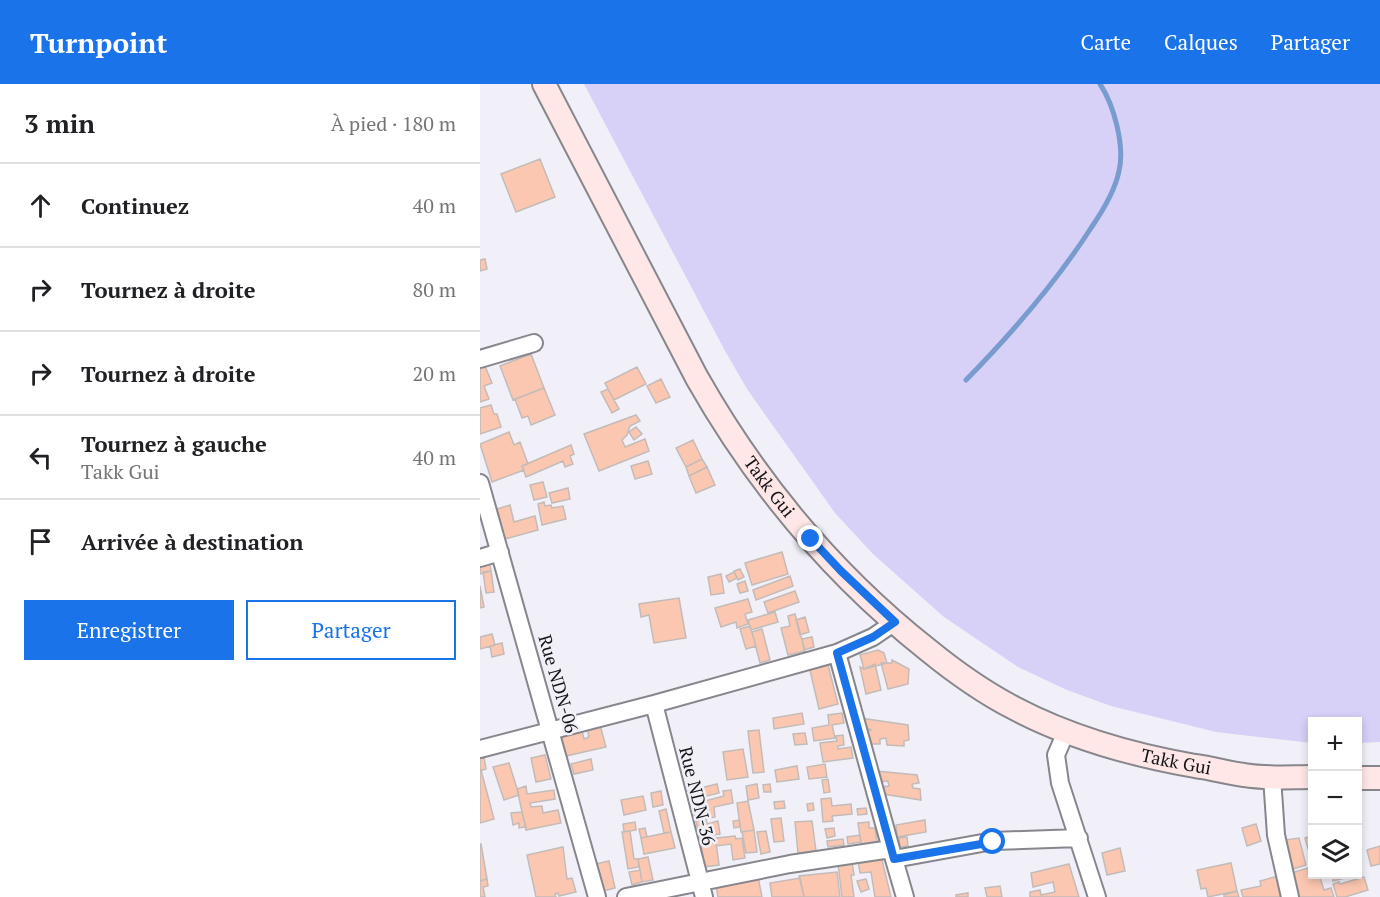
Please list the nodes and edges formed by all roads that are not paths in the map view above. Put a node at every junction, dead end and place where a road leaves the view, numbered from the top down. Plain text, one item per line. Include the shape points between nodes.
1 (544, 84) edge
2 (534, 343) dead end
3 (480, 359) edge
4 (480, 483) edge
5 (500, 552) junction
6 (480, 558) edge
7 (895, 622) junction
8 (837, 653) junction
9 (654, 704) junction
10 (551, 729) junction
11 (1066, 732) junction
12 (480, 748) edge
13 (1272, 777) junction
14 (1308, 777) edge
15 (1362, 778) edge
16 (1380, 778) edge
17 (1079, 838) junction
18 (893, 854) junction
19 (702, 890) edge
20 (597, 897) edge
21 (626, 897) edge
22 (905, 897) edge
23 (1097, 897) edge
24 (1290, 897) edge

1 - 7 street, Takk Gui via 722,422 793,519
2 - 3 street
4 - 5 street, Rue NDN-06
5 - 6 street
5 - 10 street, Rue NDN-06
7 - 8 street
7 - 11 street, Takk Gui via 978,687 1014,709
8 - 9 street
8 - 18 street
9 - 10 street
9 - 19 street, Rue NDN-36
10 - 12 street
10 - 20 street, Rue NDN-06
11 - 13 street, Takk Gui via 1153,758 1245,776
11 - 17 street via 1056,755 1060,783
13 - 14 street, Takk Gui
13 - 24 street via 1276,835
15 - 16 street
17 - 18 street via 993,842
17 - 23 street
18 - 19 street via 790,864
18 - 22 street
19 - 21 street

